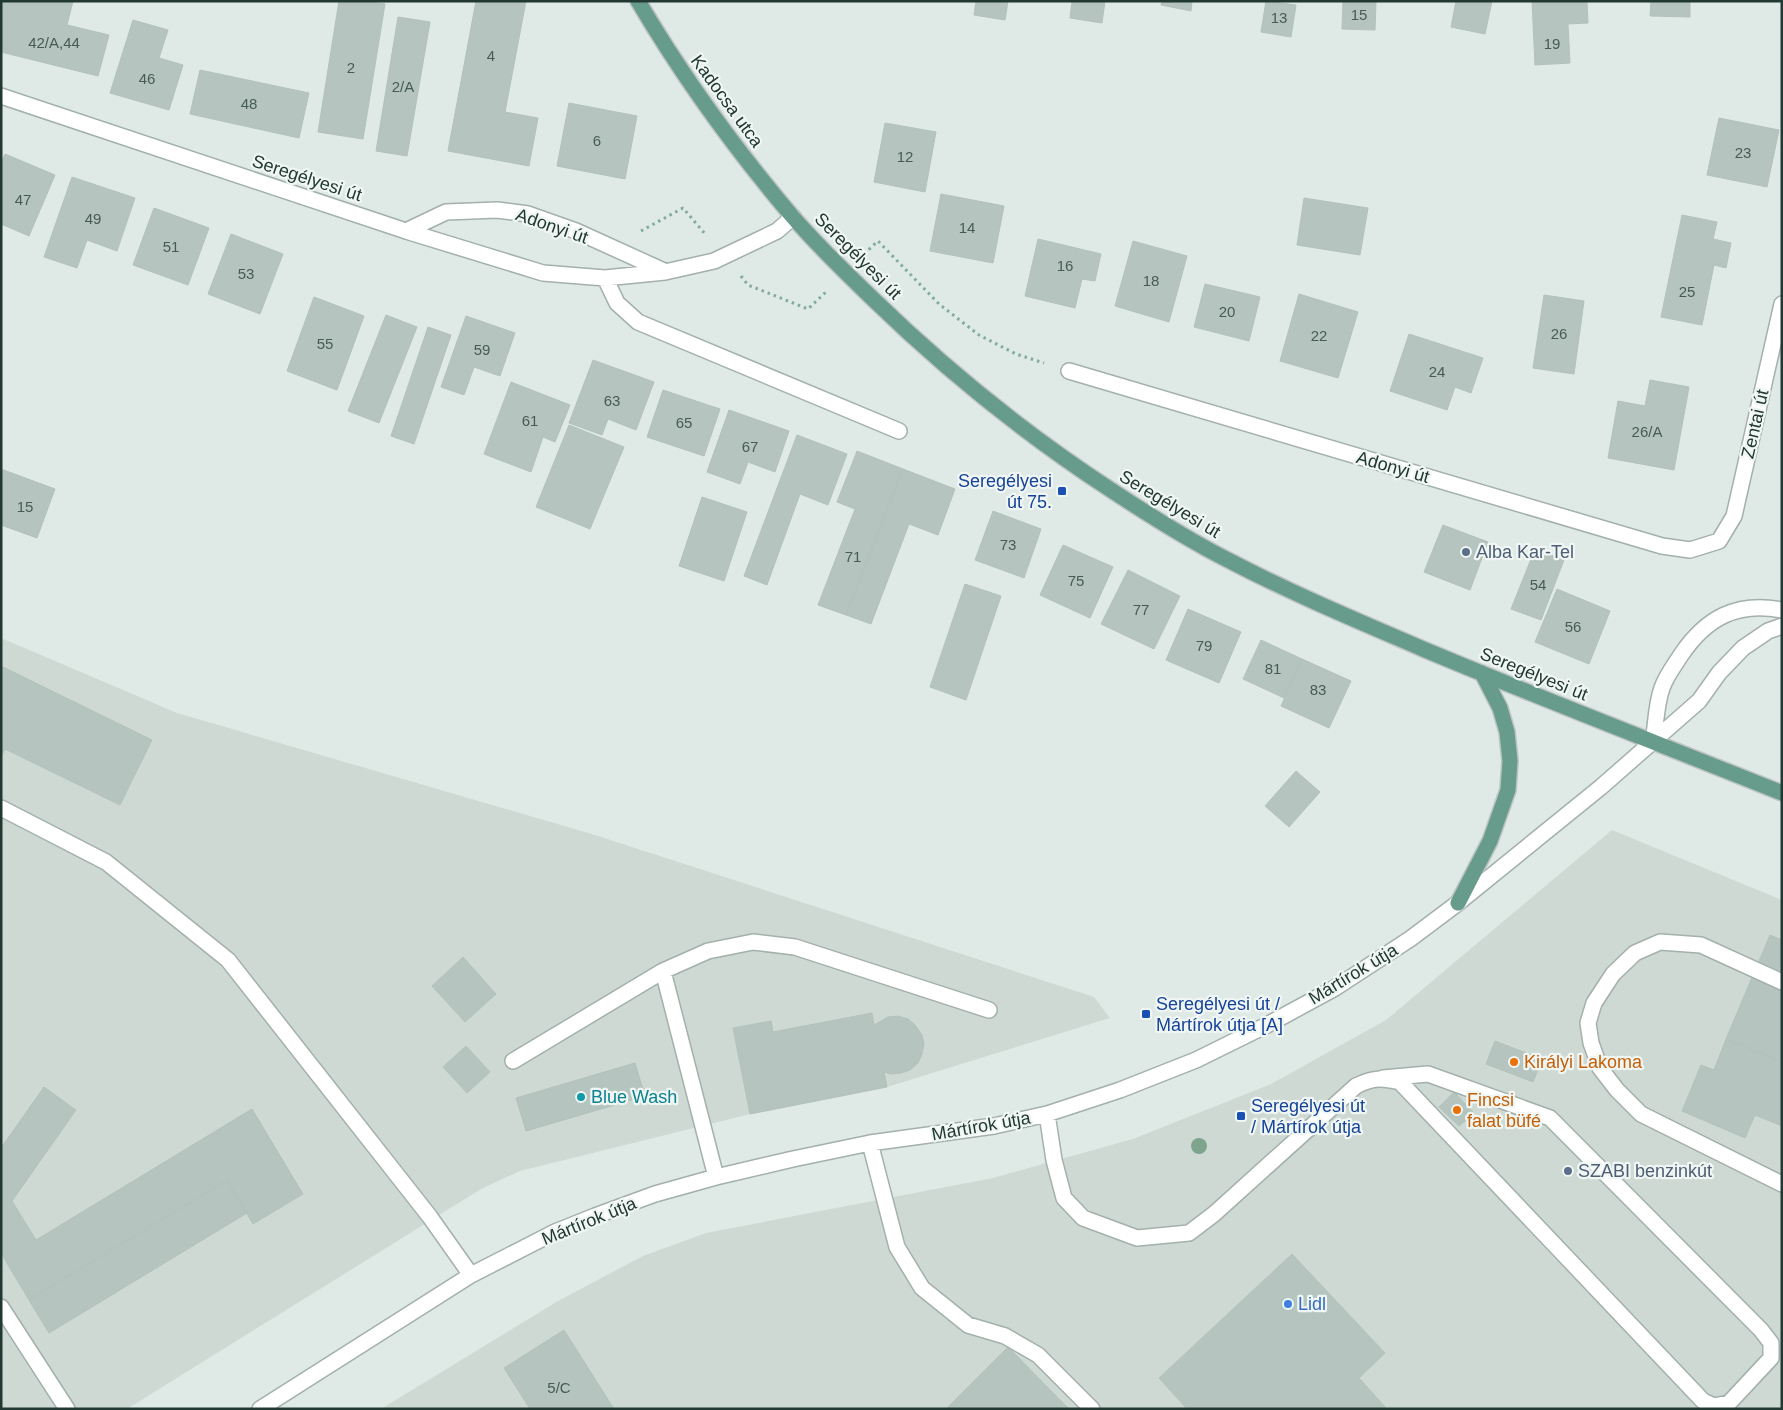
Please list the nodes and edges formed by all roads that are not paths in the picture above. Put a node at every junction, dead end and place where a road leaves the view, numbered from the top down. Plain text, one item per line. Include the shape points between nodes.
1 (638, 1) edge
2 (1, 96) edge
3 (793, 217) junction
4 (406, 231) junction
5 (666, 272) junction
6 (606, 278) junction
7 (1782, 304) edge
8 (1069, 371) dead end
9 (899, 431) dead end
10 (1719, 541) joint
11 (1782, 610) edge
12 (1782, 626) edge
13 (1482, 673) junction
14 (1653, 741) junction
15 (1782, 793) edge
16 (1, 808) edge
17 (1458, 903) junction
18 (664, 971) junction
19 (1782, 982) edge
20 (989, 1010) dead end
21 (513, 1061) dead end
22 (1383, 1078) junction
23 (1047, 1114) junction
24 (870, 1143) junction
25 (716, 1177) junction
26 (1782, 1184) edge
27 (471, 1275) junction
28 (1, 1307) edge
29 (67, 1409) edge
30 (260, 1409) edge
31 (1092, 1409) edge

1 - 3 main road, Kadocsa utca via 698,96
2 - 4 street, Seregélyesi út
3 - 5 street, Seregélyesi út via 777,231 714,261
3 - 13 main road, Seregélyesi út via 919,343 982,397 1074,466 1156,520 1227,560 1337,612
4 - 5 street, Adonyi út via 446,212 497,210 528,214 576,231
4 - 6 street, Seregélyesi út via 543,272
5 - 6 street, Seregélyesi út
6 - 9 street via 617,303 638,322
7 - 10 street, Zentai út via 1734,516
8 - 10 street, Adonyi út via 1662,546 1690,550
11 - 14 street via 1744,608 1718,617 1693,638 1662,689
12 - 14 street via 1744,648 1719,673 1699,701
13 - 14 main road, Seregélyesi út
13 - 17 main road via 1500,708 1507,732 1508,790 1490,841
14 - 15 main road, Seregélyesi út
14 - 17 street, Mártírok útja
16 - 27 street via 106,862 228,960 430,1217
17 - 23 street, Mártírok útja via 1335,988 1267,1025 1196,1060
18 - 20 street via 708,951 753,942 795,947
18 - 21 street
18 - 25 street
19 - 26 street via 1701,945 1660,942 1635,953 1613,974 1594,1003 1588,1023 1600,1068 1641,1114
22 - 22 street via 1400,1082 1703,1401 1714,1406 1729,1403 1771,1358 1771,1343 1761,1330 1550,1118 1428,1074
22 - 23 street via 1356,1086 1189,1233 1137,1238 1083,1218 1064,1198
23 - 24 street, Mártírok útja via 994,1126
24 - 25 street, Mártírok útja
24 - 31 street via 897,1247 922,1288 968,1325 1006,1336 1038,1355
25 - 27 street, Mártírok útja via 655,1194 595,1216 555,1232
27 - 30 street, Mártírok útja
28 - 29 street

